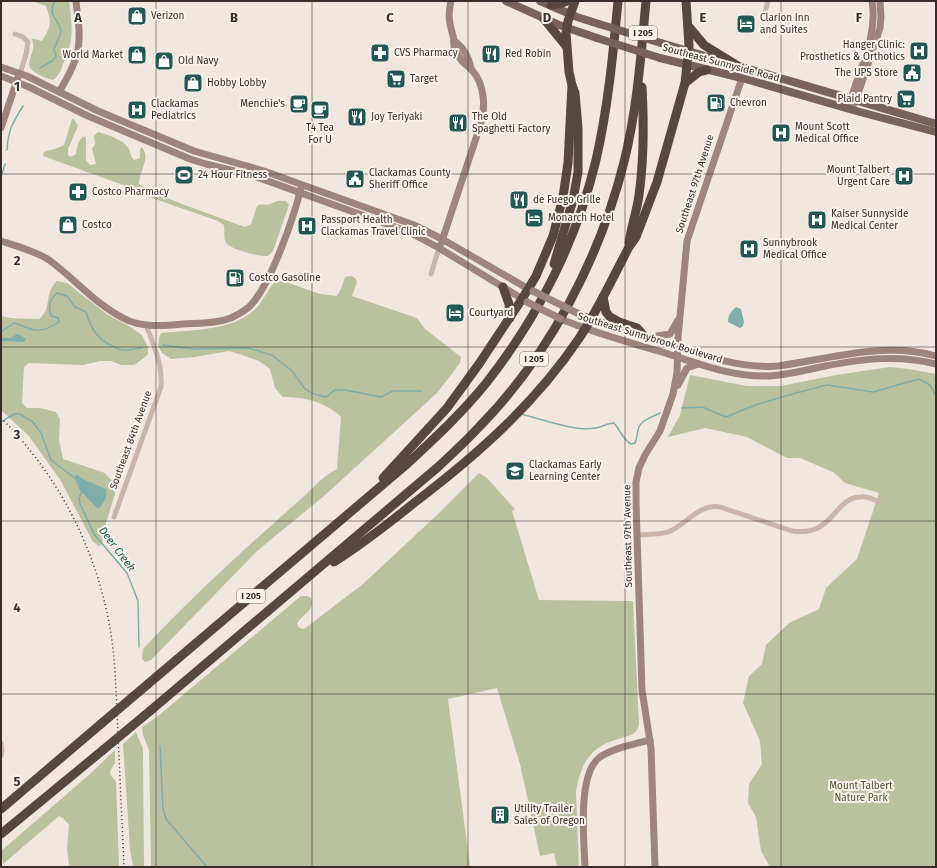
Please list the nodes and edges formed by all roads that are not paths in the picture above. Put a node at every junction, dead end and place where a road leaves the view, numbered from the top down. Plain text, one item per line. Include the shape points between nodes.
1 (76, 1) edge
2 (451, 1) edge
3 (506, 1) edge
4 (540, 1) edge
5 (567, 1) edge
6 (575, 1) edge
7 (618, 1) edge
8 (646, 1) edge
9 (686, 1) edge
10 (768, 1) edge
11 (872, 1) edge
12 (880, 1) edge
13 (551, 5) junction
14 (570, 14) junction
15 (764, 15) dead end
16 (544, 19) junction
17 (689, 27) junction
18 (566, 28) junction
19 (15, 34) dead end
20 (567, 48) junction
21 (689, 51) junction
22 (640, 65) junction
23 (687, 65) junction
24 (738, 66) junction
25 (1, 67) edge
26 (708, 70) junction
27 (20, 74) junction
28 (1, 76) edge
29 (742, 78) junction
30 (17, 82) junction
31 (685, 83) junction
32 (572, 85) junction
33 (59, 92) junction
34 (854, 100) junction
35 (851, 109) junction
36 (936, 124) edge
37 (1, 128) edge
38 (936, 132) edge
39 (302, 184) junction
40 (300, 192) junction
41 (391, 216) junction
42 (371, 218) junction
43 (442, 239) junction
44 (1, 241) edge
45 (629, 246) junction
46 (440, 248) junction
47 (431, 274) dead end
48 (503, 287) junction
49 (531, 290) junction
50 (545, 292) junction
51 (602, 297) junction
52 (525, 301) junction
53 (680, 317) junction
54 (510, 318) junction
55 (591, 318) junction
56 (146, 325) junction
57 (585, 329) junction
58 (646, 337) junction
59 (678, 347) junction
60 (855, 353) junction
61 (936, 356) edge
62 (678, 357) junction
63 (699, 364) junction
64 (936, 364) edge
65 (813, 369) junction
66 (673, 394) junction
67 (879, 502) dead end
68 (354, 509) junction
69 (114, 517) dead end
70 (637, 535) junction
71 (307, 578) junction
72 (650, 740) junction
73 (1, 743) edge
74 (1, 756) edge
75 (23, 790) junction
76 (1, 803) edge
77 (1, 808) edge
78 (15, 823) junction
79 (1, 834) edge
80 (1, 838) edge
81 (585, 867) edge
82 (655, 867) edge

1 - 33 main road via 78,49
2 - 43 main road via 449,24 454,41 459,44 478,79 484,107
3 - 16 main road, Southeast Sunnyside Road
4 - 13 main road, Southeast Sunnyside Road
5 - 13 highway
6 - 14 highway
7 - 50 highway, I 205 via 608,96 596,161 579,216
8 - 22 highway, I 205
9 - 17 highway
10 - 15 street
11 - 34 main road via 872,29
12 - 34 main road via 880,28
13 - 14 main road, Southeast Sunnyside Road
14 - 18 highway
14 - 21 main road, Southeast Sunnyside Road, bridge
16 - 18 main road, Southeast Sunnyside Road
16 - 20 highway
17 - 21 highway
17 - 24 highway via 704,45
18 - 20 highway
18 - 23 main road, Southeast Sunnyside Road, bridge
19 - 27 street via 28,42
20 - 32 highway
21 - 23 highway
21 - 24 main road, Southeast Sunnyside Road
22 - 45 highway via 644,118 641,174
22 - 71 highway, I 205 via 635,110 624,162 608,217 571,300 528,369 480,427
23 - 26 main road, Southeast Sunnyside Road
23 - 31 highway
24 - 34 main road, Southeast Sunnyside Road
25 - 27 main road, Southeast Sunnybrook Boulevard
26 - 29 main road, Southeast Sunnyside Road
26 - 31 highway via 698,72
27 - 30 main road
27 - 33 main road, Southeast Sunnybrook Boulevard
28 - 30 main road, Southeast Sunnybrook Boulevard
29 - 35 main road, Southeast Sunnyside Road
29 - 53 main road, Southeast 97th Avenue via 687,241
30 - 37 main road
30 - 40 main road, Southeast Sunnybrook Boulevard via 88,116 190,159
31 - 45 highway via 657,182 636,237
32 - 49 highway via 568,163 563,197 553,236
32 - 50 highway via 578,128 578,172 573,200
33 - 39 main road, Southeast Sunnybrook Boulevard via 194,151 257,168
34 - 35 main road
34 - 36 main road, Southeast Sunnyside Road
35 - 38 main road, Southeast Sunnyside Road
39 - 40 main road
39 - 41 main road, Southeast Sunnybrook Boulevard
40 - 42 main road, Southeast Sunnybrook Boulevard
40 - 56 main road via 275,261 259,294 249,306 231,318 209,323
41 - 42 main road via 385,218 375,215
41 - 43 main road, Southeast Sunnybrook Boulevard
42 - 46 main road, Southeast Sunnybrook Boulevard
43 - 46 main road
43 - 49 main road, Southeast Sunnybrook Boulevard
44 - 56 main road via 42,256 116,315
45 - 51 highway
46 - 47 street
46 - 48 main road, Southeast Sunnybrook Boulevard
48 - 52 main road, Southeast Sunnybrook Boulevard
48 - 54 highway via 509,304
49 - 52 highway
49 - 55 main road, Southeast Sunnybrook Boulevard, bridge
50 - 68 highway, I 205 via 505,357 465,407 407,464
51 - 55 highway
51 - 58 highway via 610,317 637,328
52 - 54 highway
52 - 57 main road, Southeast Sunnybrook Boulevard, bridge
53 - 58 main road via 670,334
53 - 59 main road, Southeast 97th Avenue
54 - 68 highway via 447,408
55 - 57 highway
55 - 58 main road, Southeast Sunnybrook Boulevard
56 - 69 street, Southeast 84th Avenue via 160,363 162,378
57 - 62 main road, Southeast Sunnybrook Boulevard
57 - 71 highway via 550,377 490,440 436,487 360,545
58 - 59 main road, Southeast Sunnybrook Boulevard
59 - 60 main road, Southeast Sunnybrook Boulevard via 729,362 762,367
59 - 62 main road, Southeast 97th Avenue
60 - 61 main road, Southeast Sunnybrook Boulevard via 891,349
60 - 65 main road via 853,358 821,364
62 - 63 main road, Southeast Sunnybrook Boulevard
62 - 66 main road, Southeast 97th Avenue
63 - 65 main road, Southeast Sunnybrook Boulevard via 754,376
63 - 66 main road via 685,371
64 - 65 main road, Southeast Sunnybrook Boulevard via 899,358 874,358
66 - 70 main road, Southeast 97th Avenue via 666,418 659,434 645,454 637,477
67 - 70 street via 861,496 849,499 824,525 805,532 792,531 714,506 702,509 668,532
68 - 75 highway, I 205, bridge
70 - 72 main road, Southeast 97th Avenue via 642,690
71 - 78 highway, I 205, bridge
72 - 81 main road via 604,755 595,761 589,771 584,805
72 - 82 main road, Southeast 97th Avenue
73 - 74 street
75 - 76 highway
75 - 77 highway, I 205
78 - 79 highway, I 205
78 - 80 highway

